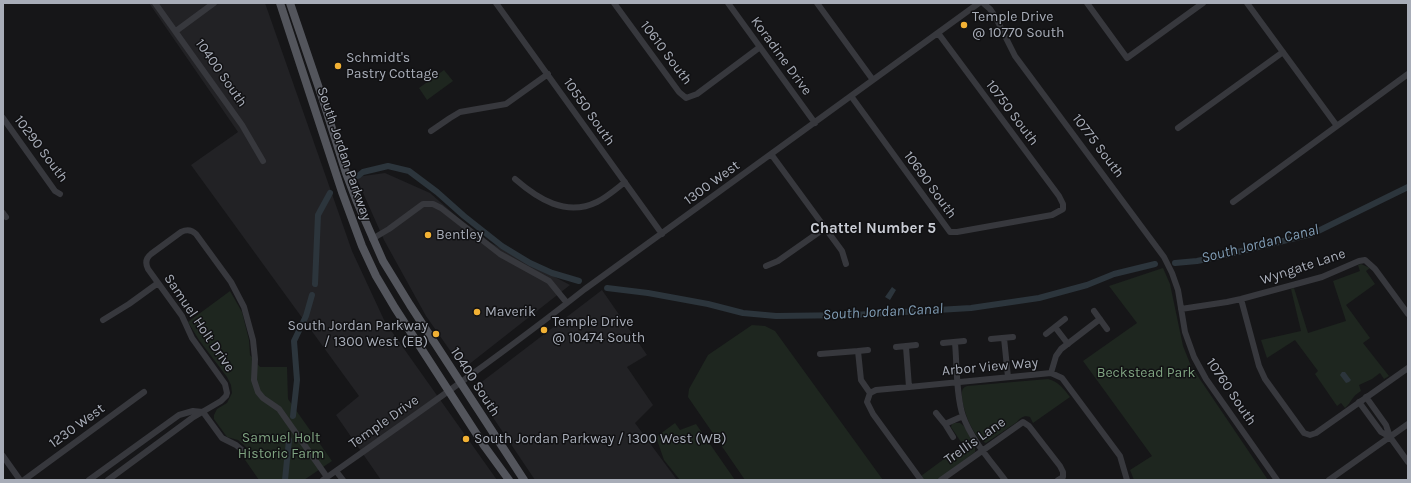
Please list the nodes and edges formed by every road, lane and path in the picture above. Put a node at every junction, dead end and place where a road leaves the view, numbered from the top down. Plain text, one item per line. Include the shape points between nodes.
1 (155, 3) edge
2 (214, 3) edge
3 (280, 3) edge
4 (290, 3) edge
5 (496, 3) edge
6 (614, 3) edge
7 (728, 3) edge
8 (817, 3) edge
9 (979, 3) edge
10 (983, 3) edge
11 (1087, 3) edge
12 (1203, 3) edge
13 (1247, 3) edge
14 (176, 31) junction
15 (938, 33) junction
16 (760, 47) junction
17 (1283, 52) junction
18 (548, 74) junction
19 (1408, 74) edge
20 (873, 80) junction
21 (851, 96) junction
22 (3, 118) edge
23 (815, 123) junction
24 (1336, 126) junction
25 (1178, 128) dead end
26 (431, 131) dead end
27 (772, 154) junction
28 (263, 160) dead end
29 (515, 179) dead end
30 (625, 182) junction
31 (60, 194) dead end
32 (1233, 202) dead end
33 (1063, 209) joint
34 (825, 228) junction
35 (662, 234) junction
36 (372, 239) junction
37 (846, 264) dead end
38 (766, 266) dead end
39 (392, 277) joint
40 (158, 283) junction
41 (1241, 299) junction
42 (567, 303) junction
43 (395, 308) joint
44 (1181, 309) junction
45 (1094, 311) dead end
46 (1408, 314) edge
47 (1065, 319) dead end
48 (1100, 319) junction
49 (103, 320) dead end
50 (1055, 327) junction
51 (1108, 328) dead end
52 (1046, 334) dead end
53 (1013, 337) dead end
54 (1004, 338) junction
55 (991, 339) dead end
56 (964, 341) dead end
57 (955, 342) junction
58 (943, 343) dead end
59 (1068, 344) junction
60 (916, 345) dead end
61 (896, 347) dead end
62 (906, 347) junction
63 (858, 350) junction
64 (868, 350) dead end
65 (820, 354) dead end
66 (1408, 368) edge
67 (1051, 373) junction
68 (1008, 377) junction
69 (958, 381) junction
70 (460, 383) junction
71 (909, 386) junction
72 (449, 391) junction
73 (144, 392) dead end
74 (870, 393) junction
75 (1366, 397) junction
76 (1359, 402) junction
77 (203, 412) junction
78 (936, 413) dead end
79 (963, 416) junction
80 (945, 424) junction
81 (1408, 424) edge
82 (953, 437) dead end
83 (1390, 437) junction
84 (242, 450) dead end
85 (983, 450) junction
86 (3, 456) edge
87 (1408, 462) edge
88 (336, 471) junction
89 (325, 478) edge
90 (20, 480) edge
91 (24, 480) edge
92 (89, 480) edge
93 (108, 480) edge
94 (343, 480) edge
95 (509, 480) edge
96 (524, 480) edge
97 (921, 480) edge
98 (941, 480) edge
99 (1005, 480) edge
100 (1058, 480) edge
101 (1127, 480) edge
102 (1277, 480) edge
103 (1329, 480) edge

1 - 14 street, 10400 South
2 - 14 street
3 - 43 main road, South Jordan Parkway via 352,220 376,276
4 - 36 main road, South Jordan Parkway via 350,186
5 - 18 street, 10550 South
6 - 16 street, 10610 South via 686,98 696,94
7 - 16 street, Koradine Drive
8 - 20 street
9 - 15 street, 1300 West
10 - 44 street, 10775 South via 996,18 1016,56 1164,257 1176,282
11 - 12 street via 1127,58
13 - 17 street
14 - 28 street, 10400 South via 246,131
15 - 20 street, 1300 West
15 - 33 street, 10750 South via 1058,196
16 - 23 street, Koradine Drive
17 - 24 street
17 - 25 street
18 - 26 street via 506,104 460,112
18 - 30 street, 10550 South
19 - 24 street
20 - 21 street, 1300 West
21 - 23 street, 1300 West
21 - 33 street, 10690 South via 950,232 1052,215
22 - 31 street, 10290 South
23 - 27 street, 1300 West
24 - 32 street
27 - 34 street
27 - 35 street, 1300 West
29 - 30 street via 543,200 569,208 597,202
30 - 35 street, 10550 South
34 - 37 street via 842,251
34 - 38 street via 778,261
35 - 42 street, 1300 West
36 - 39 main road, South Jordan Parkway
36 - 42 street via 423,204 433,204 500,254 549,281
39 - 70 main road, 10400 South
40 - 49 street
40 - 77 street, Samuel Holt Drive via 182,316 195,343 226,387 224,399
40 - 89 street, Samuel Holt Drive via 147,267 146,261 151,254 183,230 196,234 231,282 244,307 253,340 254,380 258,392 279,409
41 - 44 street, Wyngate Lane
41 - 46 street, Wyngate Lane via 1322,277 1364,260 1375,269
41 - 76 street via 1259,366 1265,379 1304,433 1316,433
42 - 70 street, 1300 West
43 - 72 main road, 10400 South
44 - 102 street, 10760 South via 1185,332 1199,368
45 - 48 street
47 - 50 street
48 - 51 street
48 - 59 street
50 - 52 street
50 - 59 street
53 - 54 street
54 - 55 street
54 - 68 street
56 - 57 street
57 - 58 street
57 - 69 street
59 - 67 street via 1056,356
60 - 62 street
61 - 62 street
62 - 71 street
63 - 64 street
63 - 65 street
63 - 74 street via 862,380
66 - 75 street
67 - 68 street, Arbor View Way
67 - 101 street, Arbor View Way via 1062,378 1112,444 1120,456
68 - 69 street, Arbor View Way
69 - 71 street, Arbor View Way
69 - 79 street
70 - 72 street, Temple Drive
70 - 96 main road, 10400 South
71 - 74 street, Arbor View Way
72 - 88 street, Temple Drive
72 - 95 main road, 10400 South
73 - 91 street, 1230 West
74 - 97 street via 867,402 873,414
75 - 76 street
75 - 83 street via 1386,425
76 - 83 street via 1381,432
77 - 84 street via 222,438
77 - 92 street, Samuel Holt Drive via 193,411 180,415
77 - 93 street, Samuel Holt Drive
78 - 80 street
79 - 80 street
79 - 85 street
80 - 82 street
81 - 83 street
83 - 87 street
83 - 103 street
85 - 98 street, Trellis Lane
85 - 99 street
85 - 100 street, Trellis Lane via 1023,422 1029,426 1060,466 1063,477
86 - 90 street
88 - 89 street, Temple Drive
88 - 94 street

